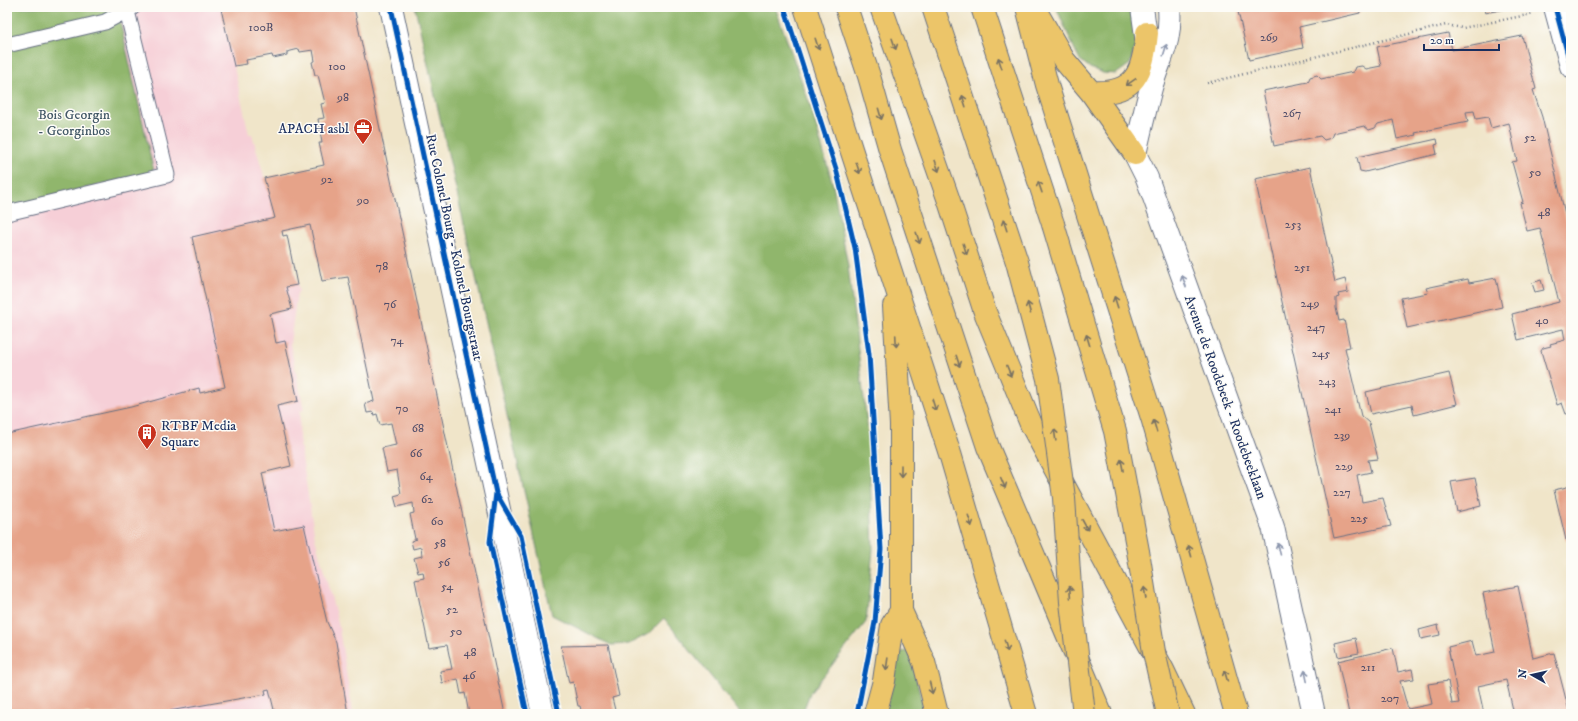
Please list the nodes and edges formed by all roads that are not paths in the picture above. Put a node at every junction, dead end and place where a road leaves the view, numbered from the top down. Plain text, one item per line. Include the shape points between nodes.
1 (391, 7) edge
2 (805, 7) edge
3 (846, 7) edge
4 (881, 7) edge
5 (934, 7) edge
6 (982, 7) edge
7 (1027, 7) edge
8 (1033, 7) edge
9 (1142, 7) edge
10 (1169, 7) edge
11 (1556, 7) edge
12 (130, 9) edge
13 (1567, 32) edge
14 (1147, 33) junction
15 (7, 45) edge
16 (1571, 66) edge
17 (1151, 87) junction
18 (1091, 92) junction
19 (1135, 154) junction
20 (7, 213) edge
21 (892, 274) junction
22 (901, 611) junction
23 (543, 714) edge
24 (875, 714) edge
25 (937, 714) edge
26 (1026, 714) edge
27 (1084, 714) edge
28 (1101, 714) edge
29 (1168, 714) edge
30 (1184, 714) edge
31 (1236, 714) edge
32 (1314, 714) edge

1 - 23 street, Rue Colonel Bourg - Kolonel Bourgstraat
2 -> 21 highway
3 -> 28 highway via 985,440
4 -> 30 highway via 985,312 1031,424
27 -> 5 highway, bridge via 1071,602 1064,498 1048,379 1017,262
29 -> 6 highway, bridge via 1154,652 1115,431 1053,224
31 -> 7 highway via 1153,421 1047,85
8 - 18 highway via 1064,60
9 - 14 street
17 -> 10 street via 1167,48
11 - 13 street
12 - 15 lane via 105,22
12 - 20 lane via 167,176
13 - 16 street
14 - 17 street
14 -> 18 highway via 1142,67 1135,80 1117,90
17 - 19 street
18 - 19 highway
32 -> 19 street, Avenue de Roodebeek - Roodebeeklaan via 1273,527 1148,178
21 -> 22 highway via 901,425
21 -> 26 highway via 951,457
22 -> 24 highway via 892,625 884,681
22 -> 25 highway via 924,662

